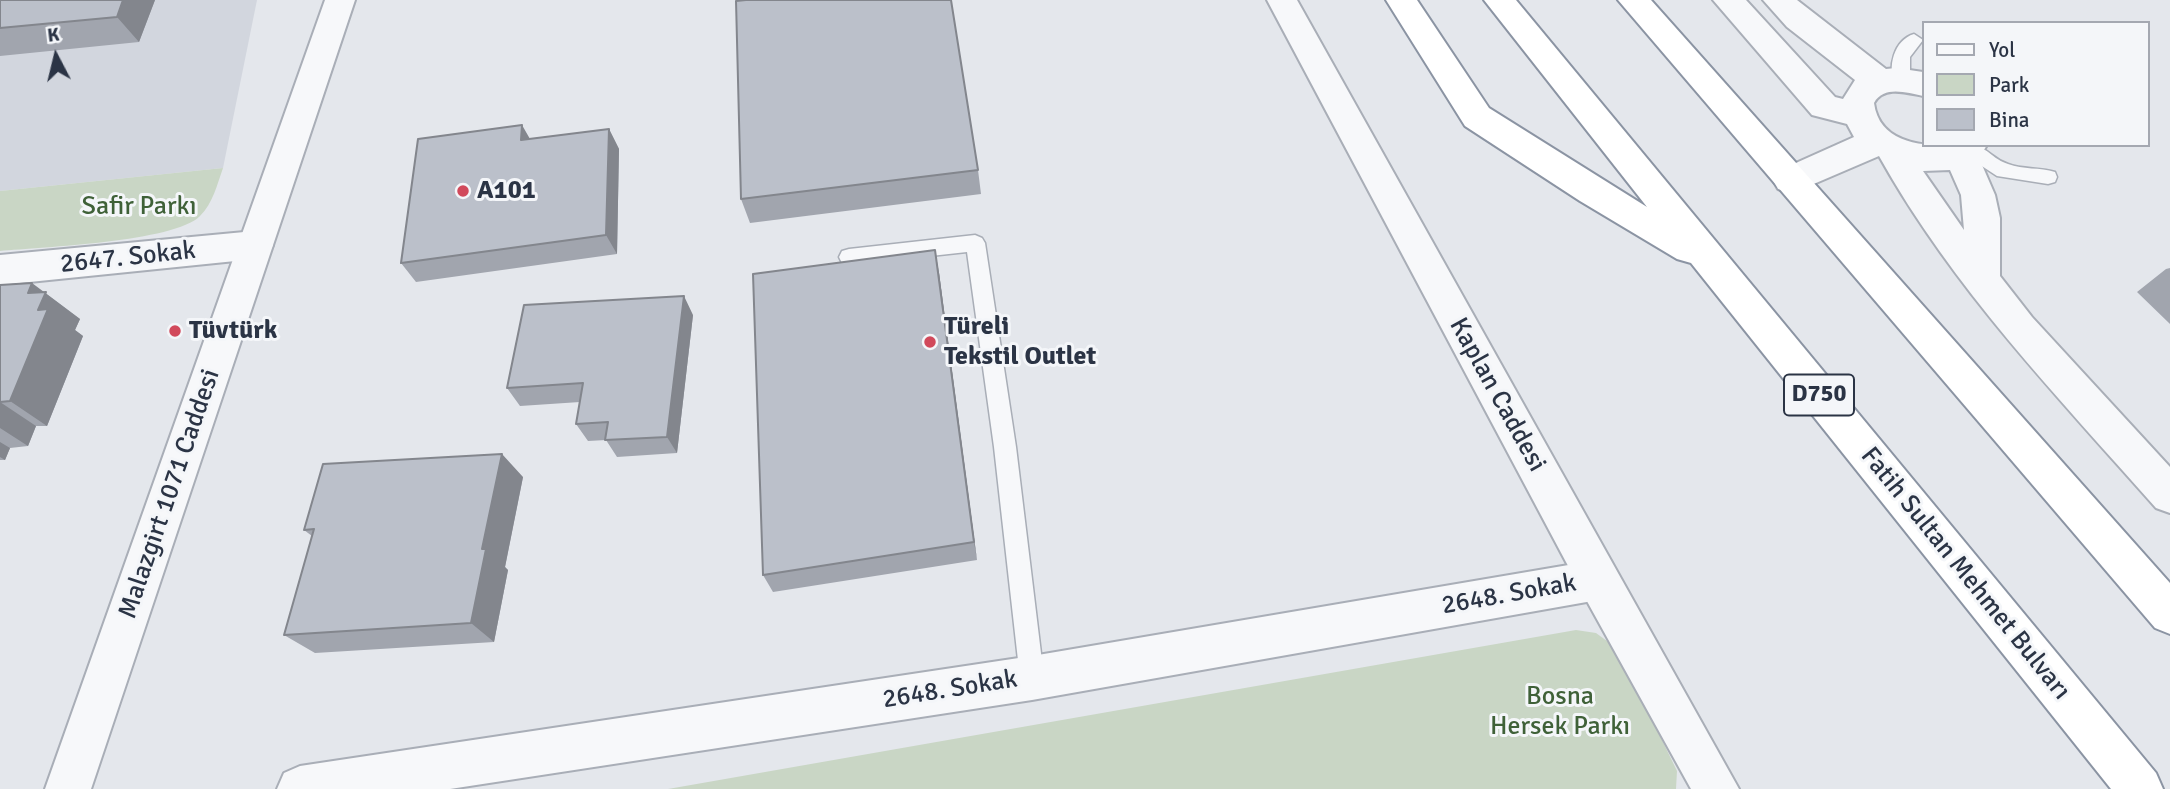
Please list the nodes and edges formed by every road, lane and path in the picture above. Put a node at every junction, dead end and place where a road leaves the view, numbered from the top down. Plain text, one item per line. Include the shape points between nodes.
1 (340, 0) edge
2 (1282, 0) edge
3 (1401, 0) edge
4 (1499, 0) edge
5 (1633, 0) edge
6 (1728, 0) edge
7 (1778, 0) edge
8 (1914, 40) dead end
9 (1901, 81) edge
10 (1876, 136) junction
11 (1966, 149) edge
12 (2048, 177) dead end
13 (1790, 180) junction
14 (255, 245) junction
15 (849, 257) dead end
16 (1710, 260) junction
17 (0, 270) edge
18 (1982, 277) junction
19 (2170, 495) edge
20 (1598, 580) junction
21 (2170, 614) edge
22 (1032, 678) junction
23 (68, 789) edge
24 (300, 789) edge
25 (1716, 789) edge
26 (2140, 789) edge

1 - 14 street, Malazgirt 1071 Caddesi
2 - 20 street, Kaplan Caddesi
3 - 16 highway via 1477,117 1592,192
4 - 16 highway, Fatih Sultan Mehmet Bulvarı / D750
5 - 13 highway
6 - 10 street via 1824,106
7 - 9 street via 1798,19
8 - 9 lane via 1901,56
9 - 10 street via 1867,86 1859,94 1856,104
10 - 11 street via 1930,160 1947,159
10 - 13 street
10 - 18 street
11 - 12 lane via 2004,171
11 - 18 street via 1980,206
13 - 21 highway
14 - 17 street, 2647. Sokak
14 - 23 street, Malazgirt 1071 Caddesi
15 - 22 lane via 975,243
16 - 26 highway, Fatih Sultan Mehmet Bulvarı / D750
18 - 19 street via 2019,328
20 - 22 street, 2648. Sokak
20 - 25 street, Kaplan Caddesi
22 - 24 street, 2648. Sokak

